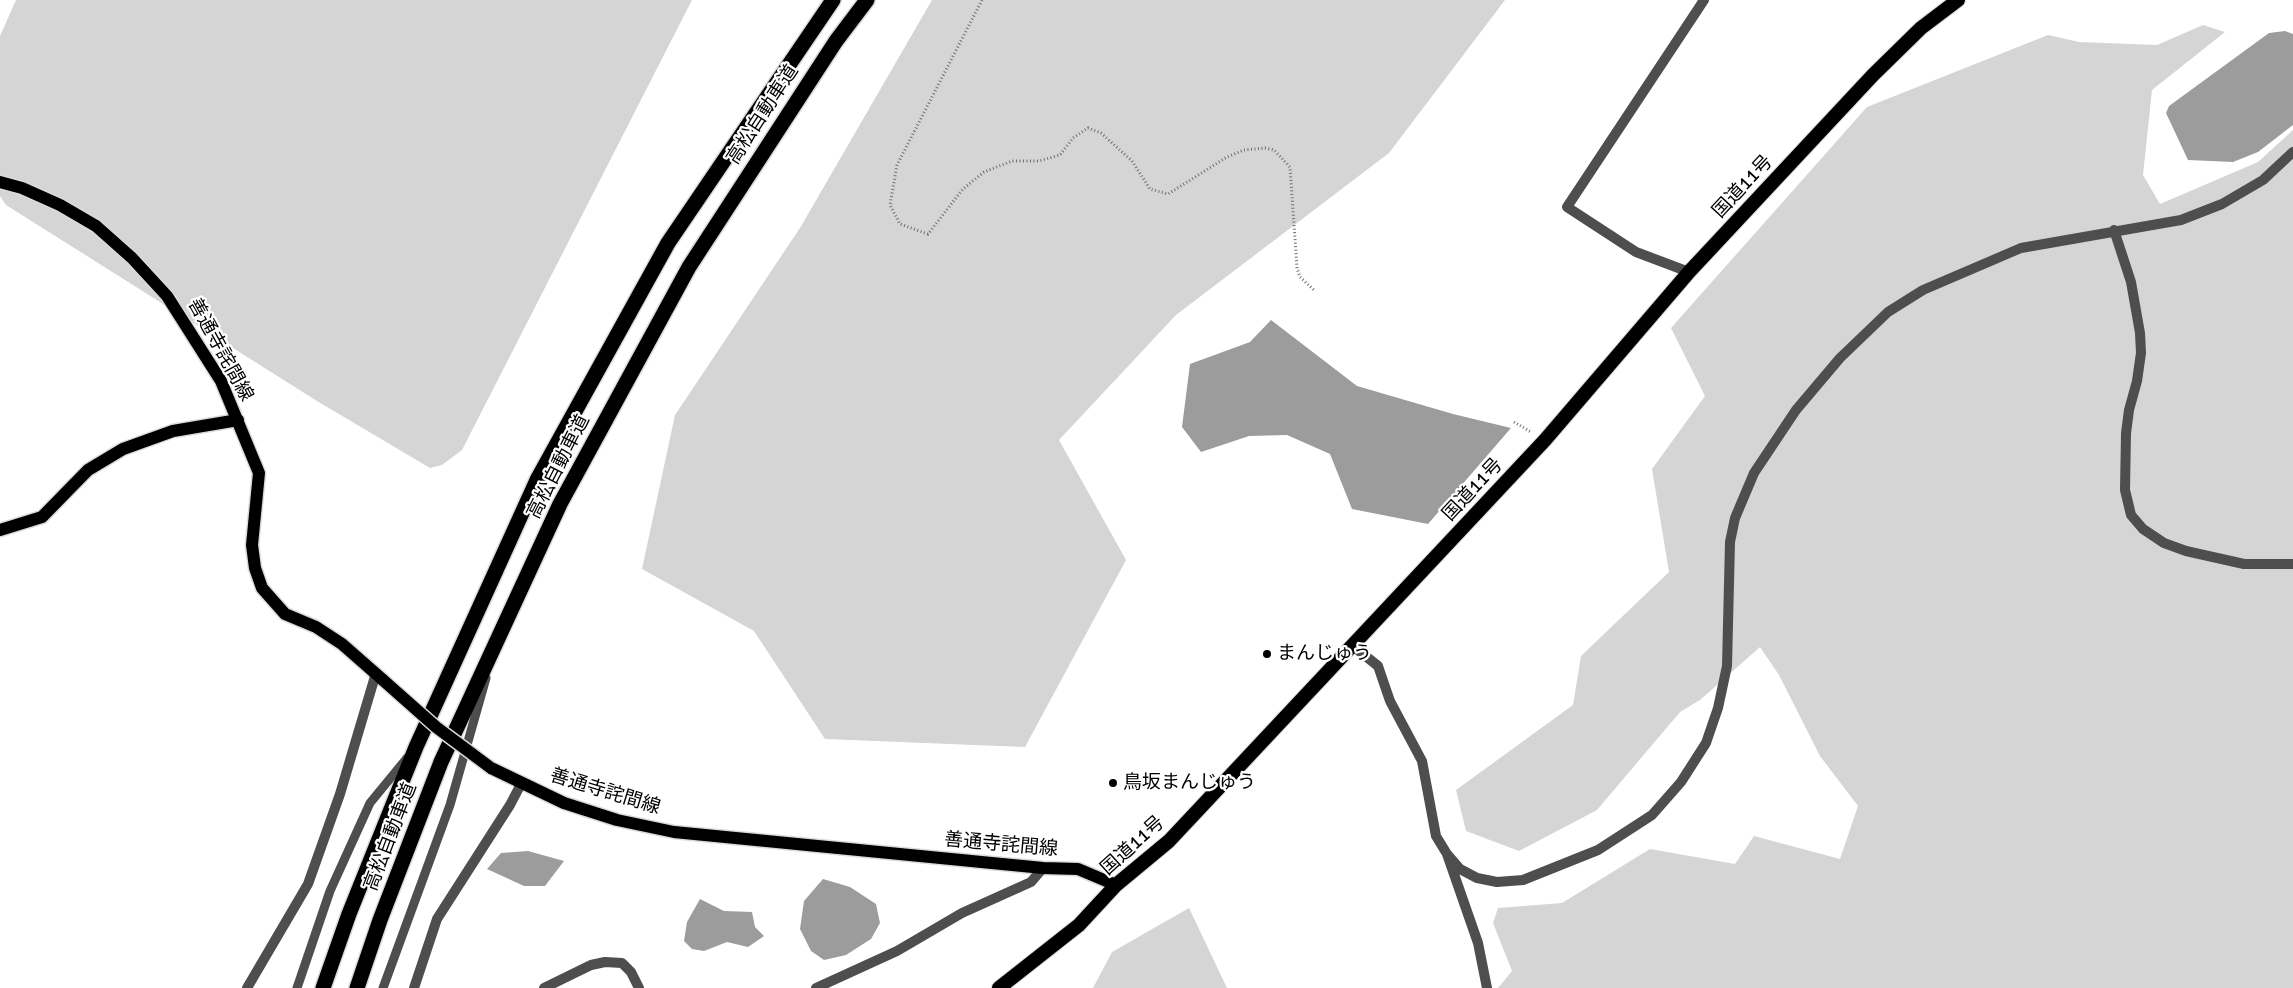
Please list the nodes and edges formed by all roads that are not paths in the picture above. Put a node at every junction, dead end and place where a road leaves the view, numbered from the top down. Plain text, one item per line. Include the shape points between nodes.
1 (833, 0) edge
2 (867, 0) edge
3 (1704, 0) edge
4 (1958, 0) edge
5 (2293, 152) edge
6 (0, 182) edge
7 (2114, 230) junction
8 (1688, 272) junction
9 (238, 420) junction
10 (0, 530) edge
11 (2293, 564) edge
12 (496, 644) junction
13 (1353, 646) junction
14 (379, 676) junction
15 (416, 747) junction
16 (521, 784) junction
17 (1446, 854) junction
18 (1043, 868) junction
19 (1116, 885) junction
20 (248, 988) edge
21 (297, 988) edge
22 (323, 988) edge
23 (356, 988) edge
24 (383, 988) edge
25 (414, 988) edge
26 (544, 988) edge
27 (639, 988) edge
28 (816, 988) edge
29 (999, 988) edge
30 (1487, 988) edge

1 - 15 highway, 高松自動車道 via 664,251 537,480
2 - 12 highway, 高松自動車道 via 836,41 688,267 560,504
3 - 8 street via 1567,207 1636,252
4 - 8 highway, 国道11号 via 1921,28 1873,75
5 - 7 street via 2263,180 2222,204 2181,220
6 - 9 main road, 善通寺詫間線 via 22,188 96,226 132,258 167,296 199,343 221,380
7 - 11 street via 2131,282 2140,333 2141,353 2126,433 2124,490 2131,515 2143,529 2164,543 2186,551 2244,564
7 - 17 street via 2021,248 1923,290 1888,312 1840,358 1796,410 1754,473 1735,518 1730,542 1726,666 1718,708 1706,743 1681,782 1652,816 1598,850 1523,880 1497,882 1477,878 1460,869
8 - 13 highway, 国道11号 via 1545,440
9 - 10 main road, 善通寺詫間線 via 174,431 123,449 88,470 42,517
9 - 14 main road, 善通寺詫間線 via 259,473 252,546 262,588 285,614 316,627 342,644
12 - 23 highway, 高松自動車道 via 441,762
12 - 24 lane via 450,805
13 - 17 street via 1378,666 1390,701 1422,761 1436,836
13 - 19 highway, 国道11号 via 1169,841
14 - 16 main road, 善通寺詫間線, bridge via 436,727 491,768
14 - 20 street via 308,884
15 - 21 lane via 370,802 330,890
15 - 22 highway, 高松自動車道
16 - 18 main road, 善通寺詫間線 via 564,803 617,820 674,832
16 - 25 street via 437,919
17 - 30 street via 1478,943
18 - 19 main road, 善通寺詫間線 via 1078,869
18 - 28 street via 1031,882 962,913 897,951
19 - 29 highway, 国道11号 via 1079,924
26 - 27 street via 591,965 605,962 622,964 631,972

